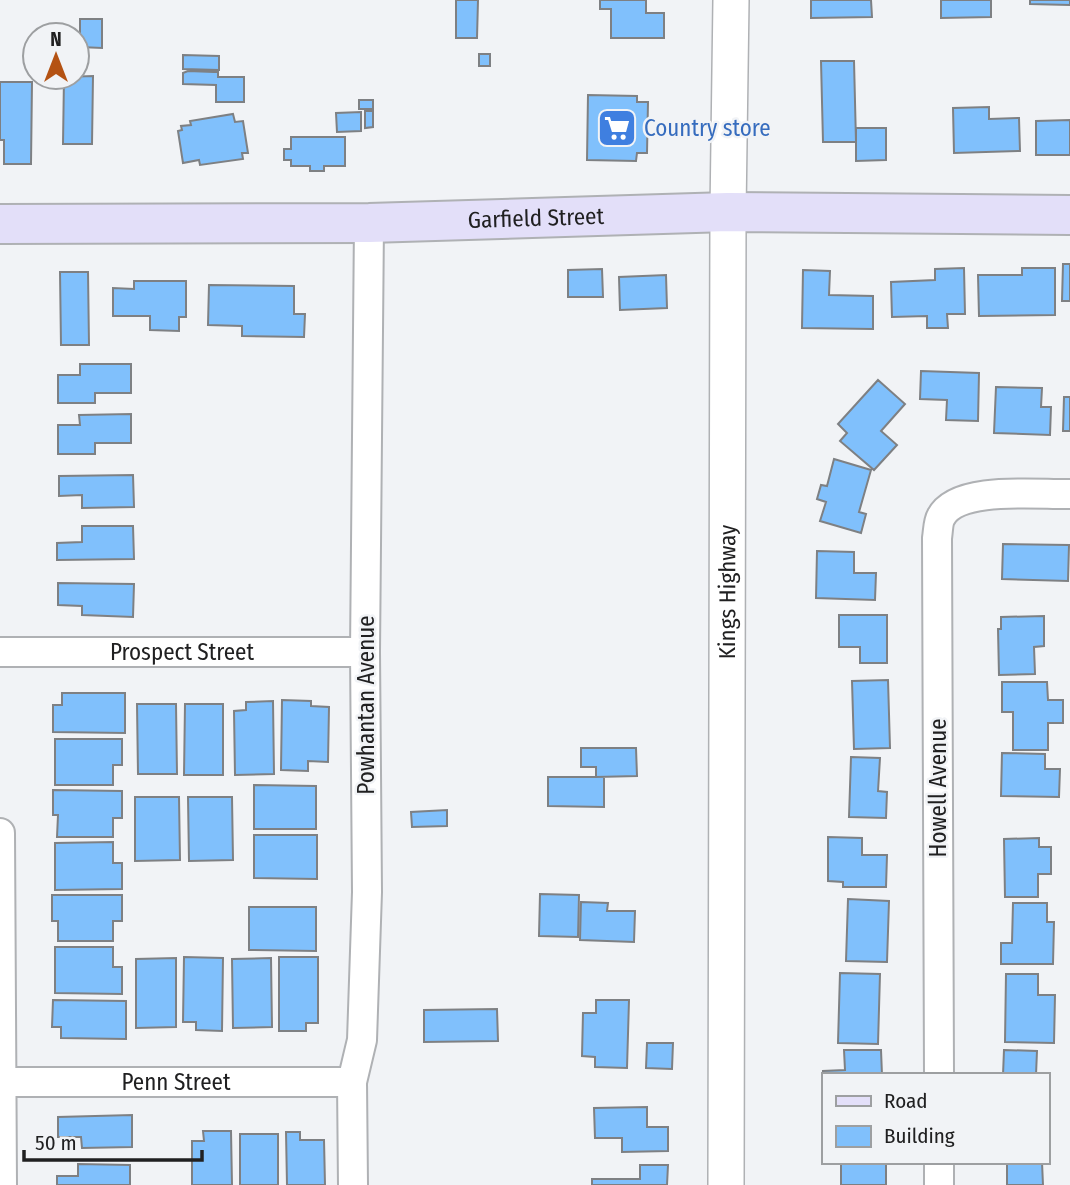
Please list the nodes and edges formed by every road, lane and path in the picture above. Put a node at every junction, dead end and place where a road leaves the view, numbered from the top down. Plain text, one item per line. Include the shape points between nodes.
1 (731, 0) edge
2 (728, 212) junction
3 (1070, 215) edge
4 (369, 223) junction
5 (0, 224) edge
6 (1070, 494) edge
7 (0, 652) edge
8 (365, 652) junction
9 (0, 833) edge
10 (939, 1073) edge
11 (1, 1082) edge
12 (352, 1082) junction
13 (939, 1164) edge
14 (2, 1185) edge
15 (353, 1185) edge
16 (726, 1185) edge
17 (939, 1185) edge

1 - 2 street, Kings Highway
2 - 3 main road, Garfield Street
2 - 4 main road, Garfield Street
2 - 16 street, Kings Highway
4 - 5 main road, Garfield Street
4 - 8 street, Powhantan Avenue
6 - 10 street, Howell Avenue via 968,498 951,505 941,517 937,538
7 - 8 street, Prospect Street
8 - 12 street, Powhantan Avenue via 362,1040
9 - 11 street
11 - 12 street, Penn Street
11 - 14 street
12 - 15 street, Powhantan Avenue
13 - 17 street

